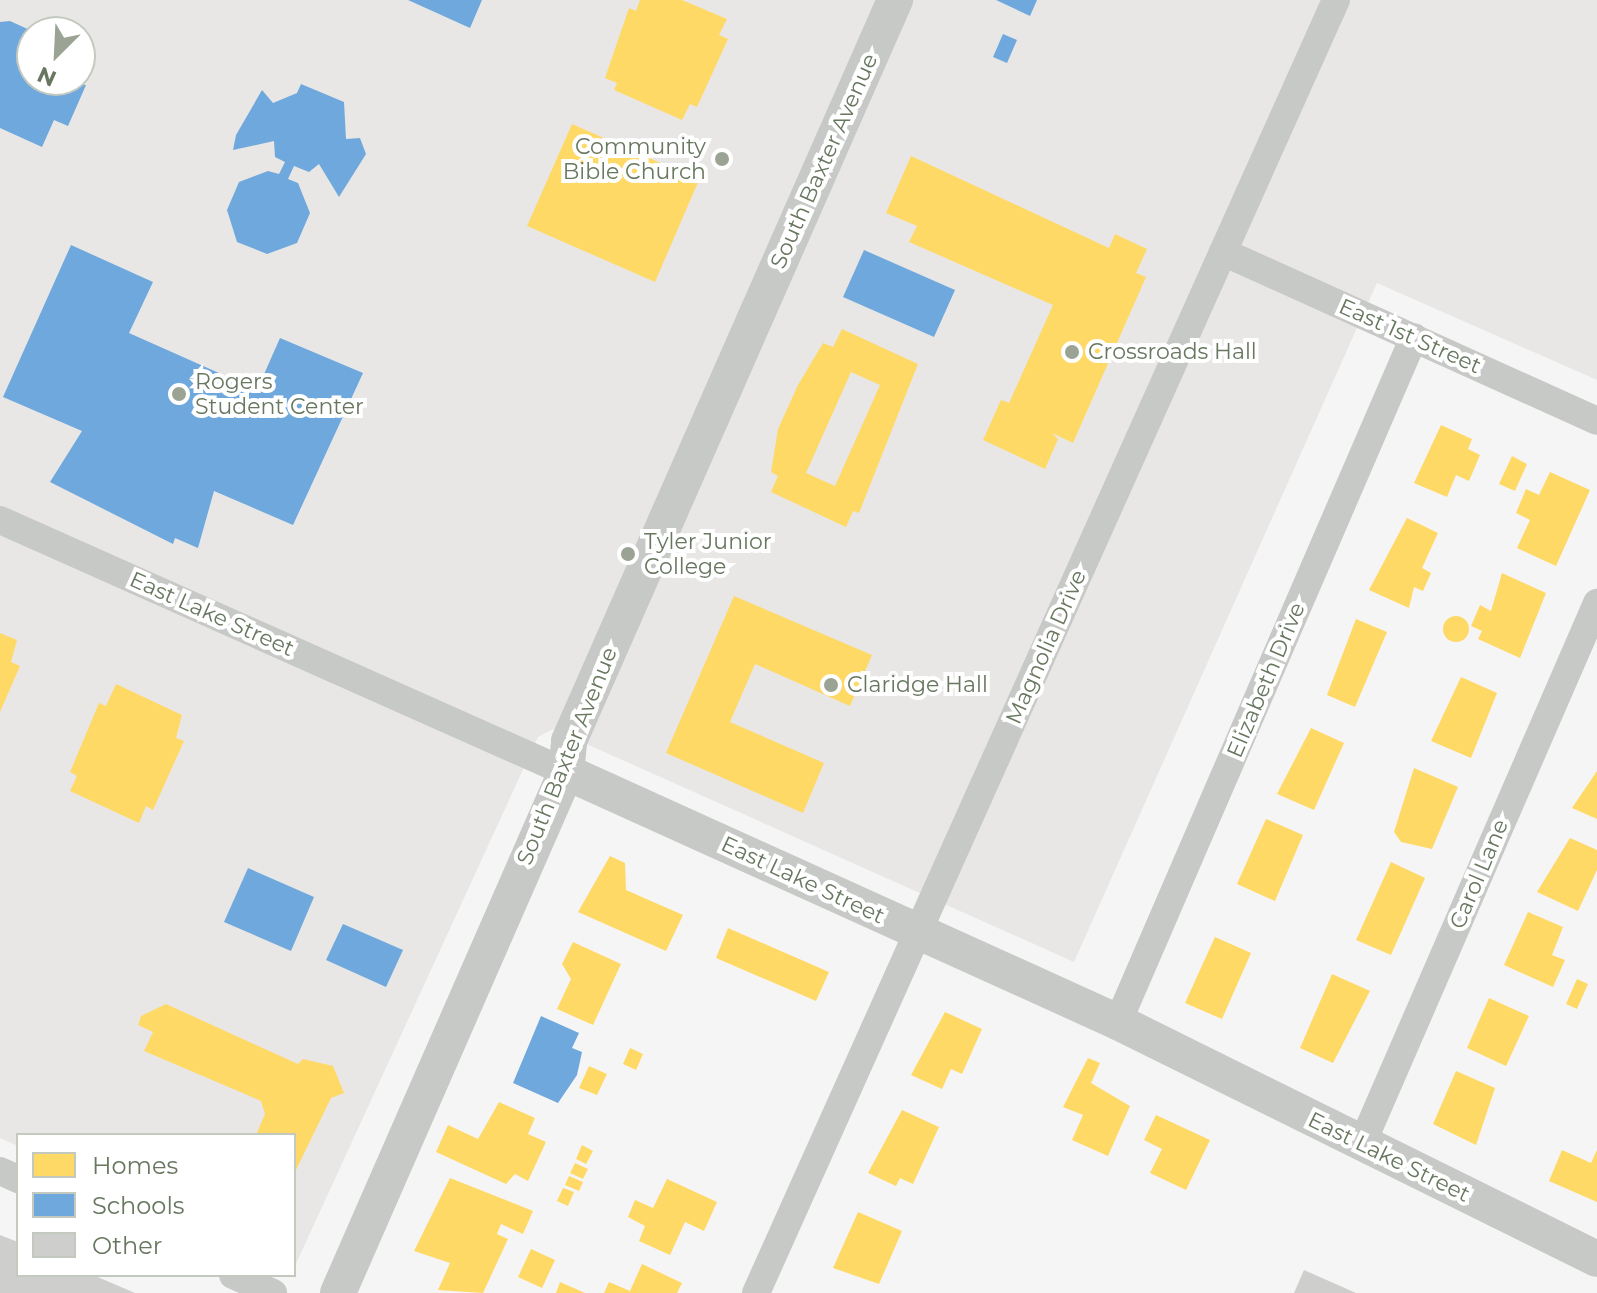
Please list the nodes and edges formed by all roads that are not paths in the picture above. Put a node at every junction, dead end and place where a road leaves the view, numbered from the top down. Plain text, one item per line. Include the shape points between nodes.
1 (895, 0) edge
2 (1336, 0) edge
3 (1223, 252) junction
4 (1414, 337) junction
5 (1597, 421) edge
6 (0, 520) edge
7 (1597, 603) edge
8 (566, 772) junction
9 (918, 932) junction
10 (1118, 1022) junction
11 (1362, 1144) junction
12 (1597, 1259) edge
13 (237, 1277) edge
14 (273, 1293) edge
15 (338, 1293) edge
16 (756, 1293) edge

1 - 8 street, South Baxter Avenue via 569,741
2 - 3 street, Magnolia Drive
3 - 4 street, East 1st Street
3 - 9 street, Magnolia Drive
4 - 5 street, East 1st Street
4 - 10 street, Elizabeth Drive
6 - 8 street, East Lake Street
7 - 11 street, Carol Lane
8 - 9 street, East Lake Street
8 - 15 street, South Baxter Avenue
9 - 10 street, East Lake Street
9 - 16 street, Magnolia Drive
10 - 11 street, East Lake Street
11 - 12 street, East Lake Street
13 - 14 street

